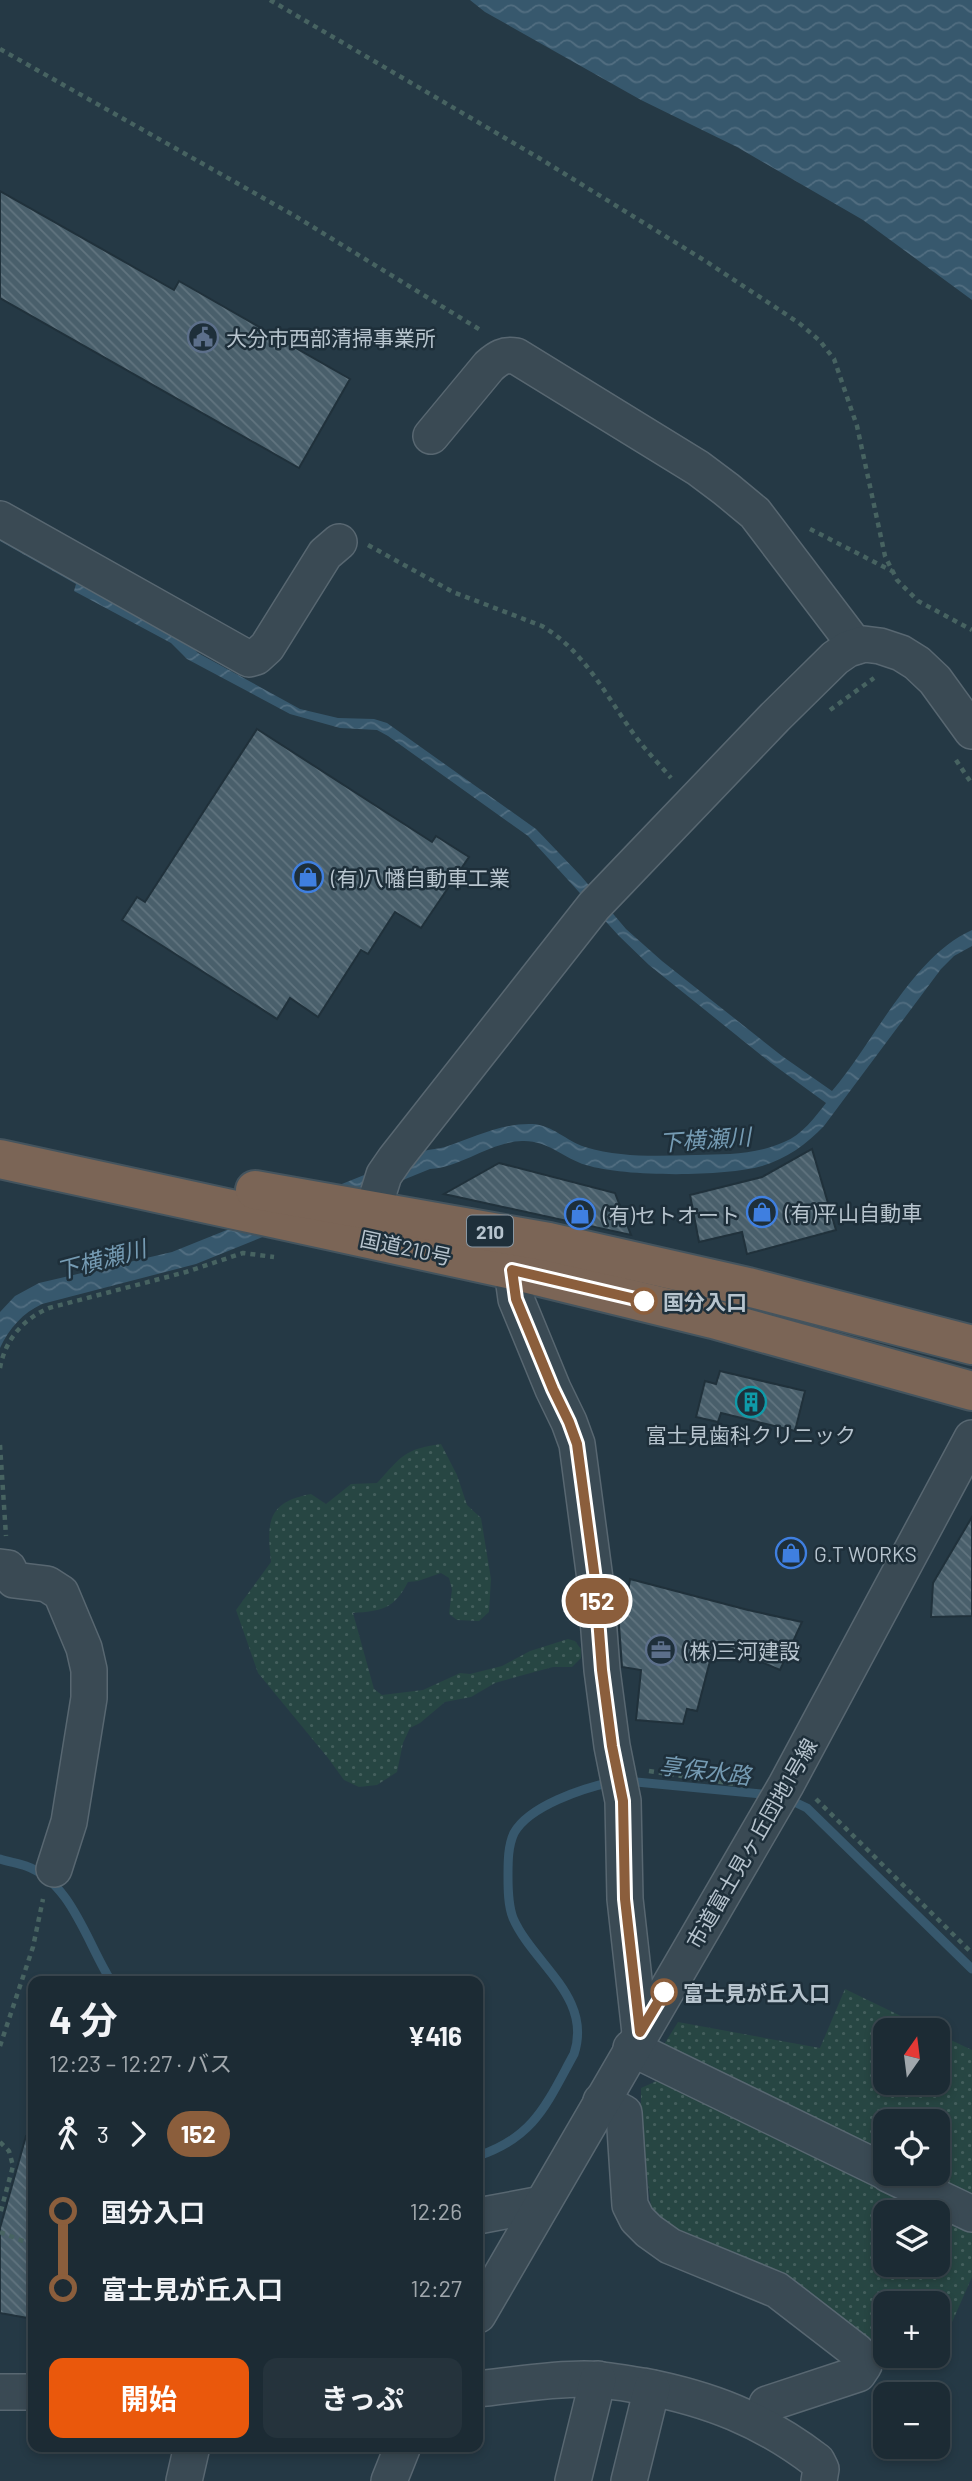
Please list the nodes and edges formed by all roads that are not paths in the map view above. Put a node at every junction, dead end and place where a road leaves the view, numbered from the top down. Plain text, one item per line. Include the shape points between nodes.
1 (431, 436) dead end
2 (0, 519) edge
3 (339, 542) road end
4 (856, 646) junction
5 (961, 741) edge
6 (0, 1156) edge
7 (373, 1210) junction
8 (512, 1270) junction
9 (972, 1346) edge
10 (972, 1391) edge
11 (972, 1438) edge
12 (4, 1567) edge
13 (54, 1869) road end
14 (636, 2040) junction
15 (601, 2101) junction
16 (873, 2166) edge
17 (914, 2186) edge
18 (542, 2204) junction
19 (972, 2214) edge
20 (483, 2215) edge
21 (483, 2306) edge
22 (598, 2379) junction
23 (483, 2388) edge
24 (652, 2388) junction
25 (0, 2392) edge
26 (28, 2392) edge
27 (767, 2404) dead end
28 (191, 2452) edge
29 (401, 2452) edge
30 (184, 2481) edge
31 (389, 2481) edge
32 (573, 2481) edge
33 (629, 2481) edge
34 (819, 2481) edge

1 - 4 street via 489,366 498,358 516,356 698,468 755,513
2 - 3 street via 248,659 267,648 325,554
4 - 5 street via 880,646 917,663 935,680
4 - 7 street via 829,663 594,906 395,1158 384,1175
6 - 7 highway, 国道210号 / 210
6 - 8 highway, 国道210号 / 210
7 - 9 highway, 国道210号 / 210 via 651,1264
8 - 10 highway, 国道210号 / 210 via 701,1316
8 - 14 street via 516,1299 577,1444 602,1670 628,1777 625,1899
11 - 14 street, 市道富士見ヶ丘団地1号線 via 826,1714
12 - 13 street via 14,1580 47,1584 61,1593 88,1660 89,1698 76,1787
14 - 15 street, 市道富士見ヶ丘団地1号線
14 - 16 street
15 - 18 street, 市道富士見ヶ丘団地1号線
15 - 27 street via 624,2113 630,2206 649,2231 670,2246 777,2290 863,2358 858,2374
17 - 19 street
18 - 20 street
18 - 21 street, 市道富士見ヶ丘団地1号線
22 - 23 street
22 - 24 street
22 - 32 street
24 - 33 street
24 - 34 street via 721,2406 772,2429 817,2461
25 - 26 street
28 - 30 street
29 - 31 street

